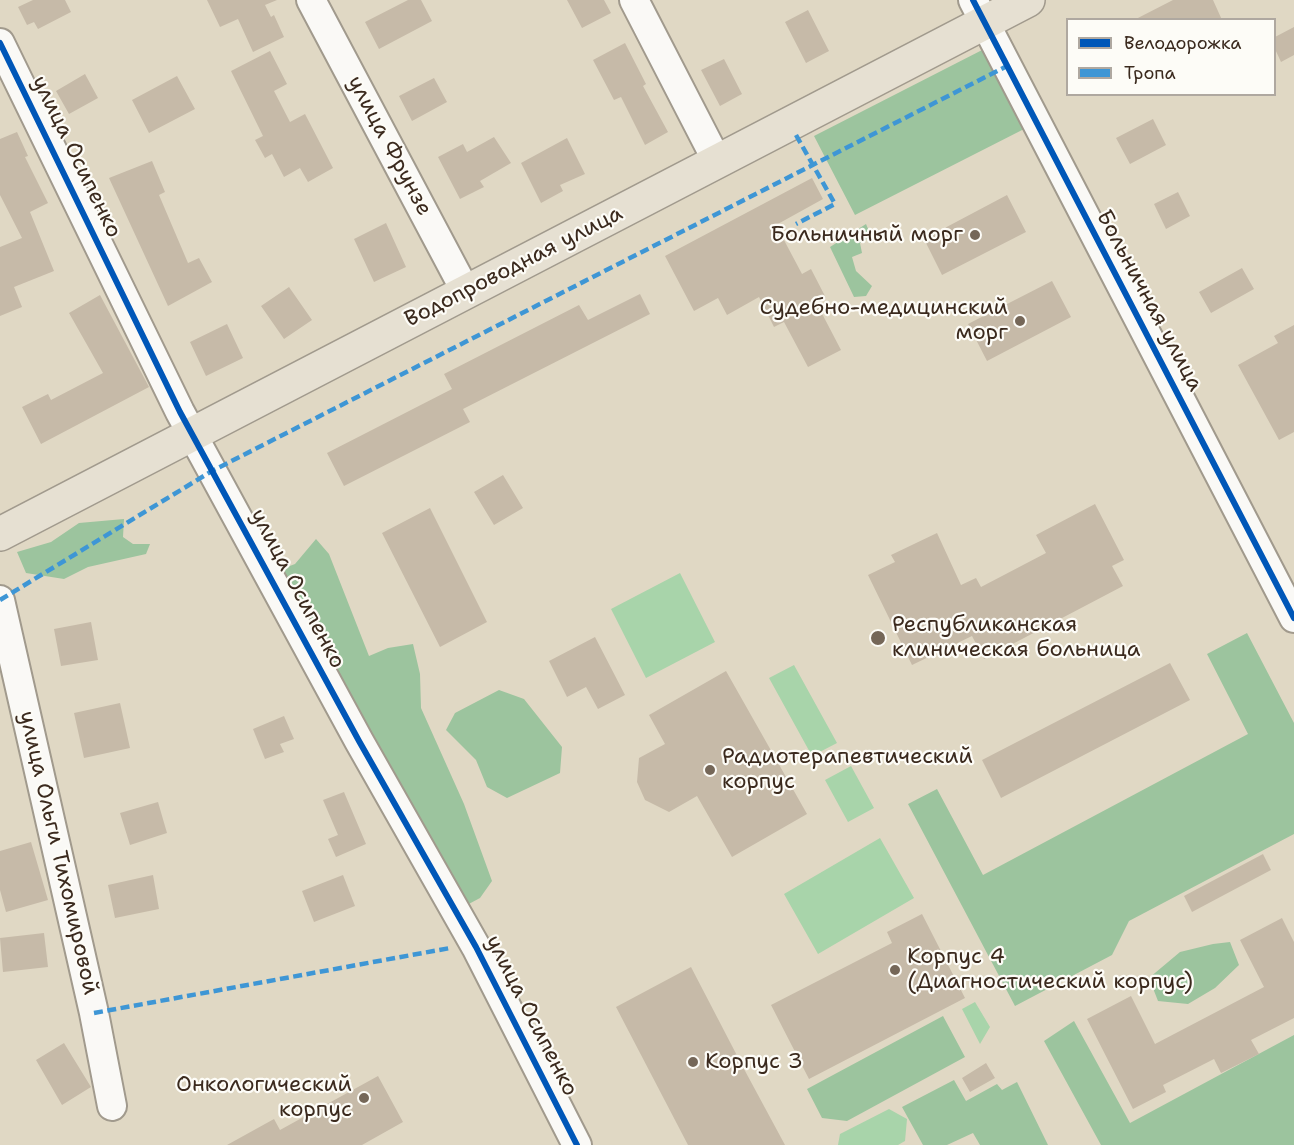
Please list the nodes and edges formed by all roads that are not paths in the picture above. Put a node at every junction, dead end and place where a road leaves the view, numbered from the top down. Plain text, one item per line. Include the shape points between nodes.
1 (311, 0) edge
2 (634, 0) edge
3 (1028, 0) edge
4 (979, 11) edge
5 (0, 43) edge
6 (717, 161) junction
7 (466, 292) junction
8 (192, 434) junction
9 (0, 534) edge
10 (0, 600) edge
11 (1294, 618) edge
12 (112, 1107) dead end
13 (577, 1145) edge

1 - 7 street, улица Фрунзе
2 - 6 street
3 - 4 main road, Водопроводная улица
4 - 6 main road, Водопроводная улица
4 - 11 street, Больничная улица
5 - 8 street, улица Осипенко
6 - 7 main road, Водопроводная улица
7 - 8 main road, Водопроводная улица
8 - 9 main road, Водопроводная улица
8 - 13 street, улица Осипенко via 476,947
10 - 12 street, улица Ольги Тихомировой

